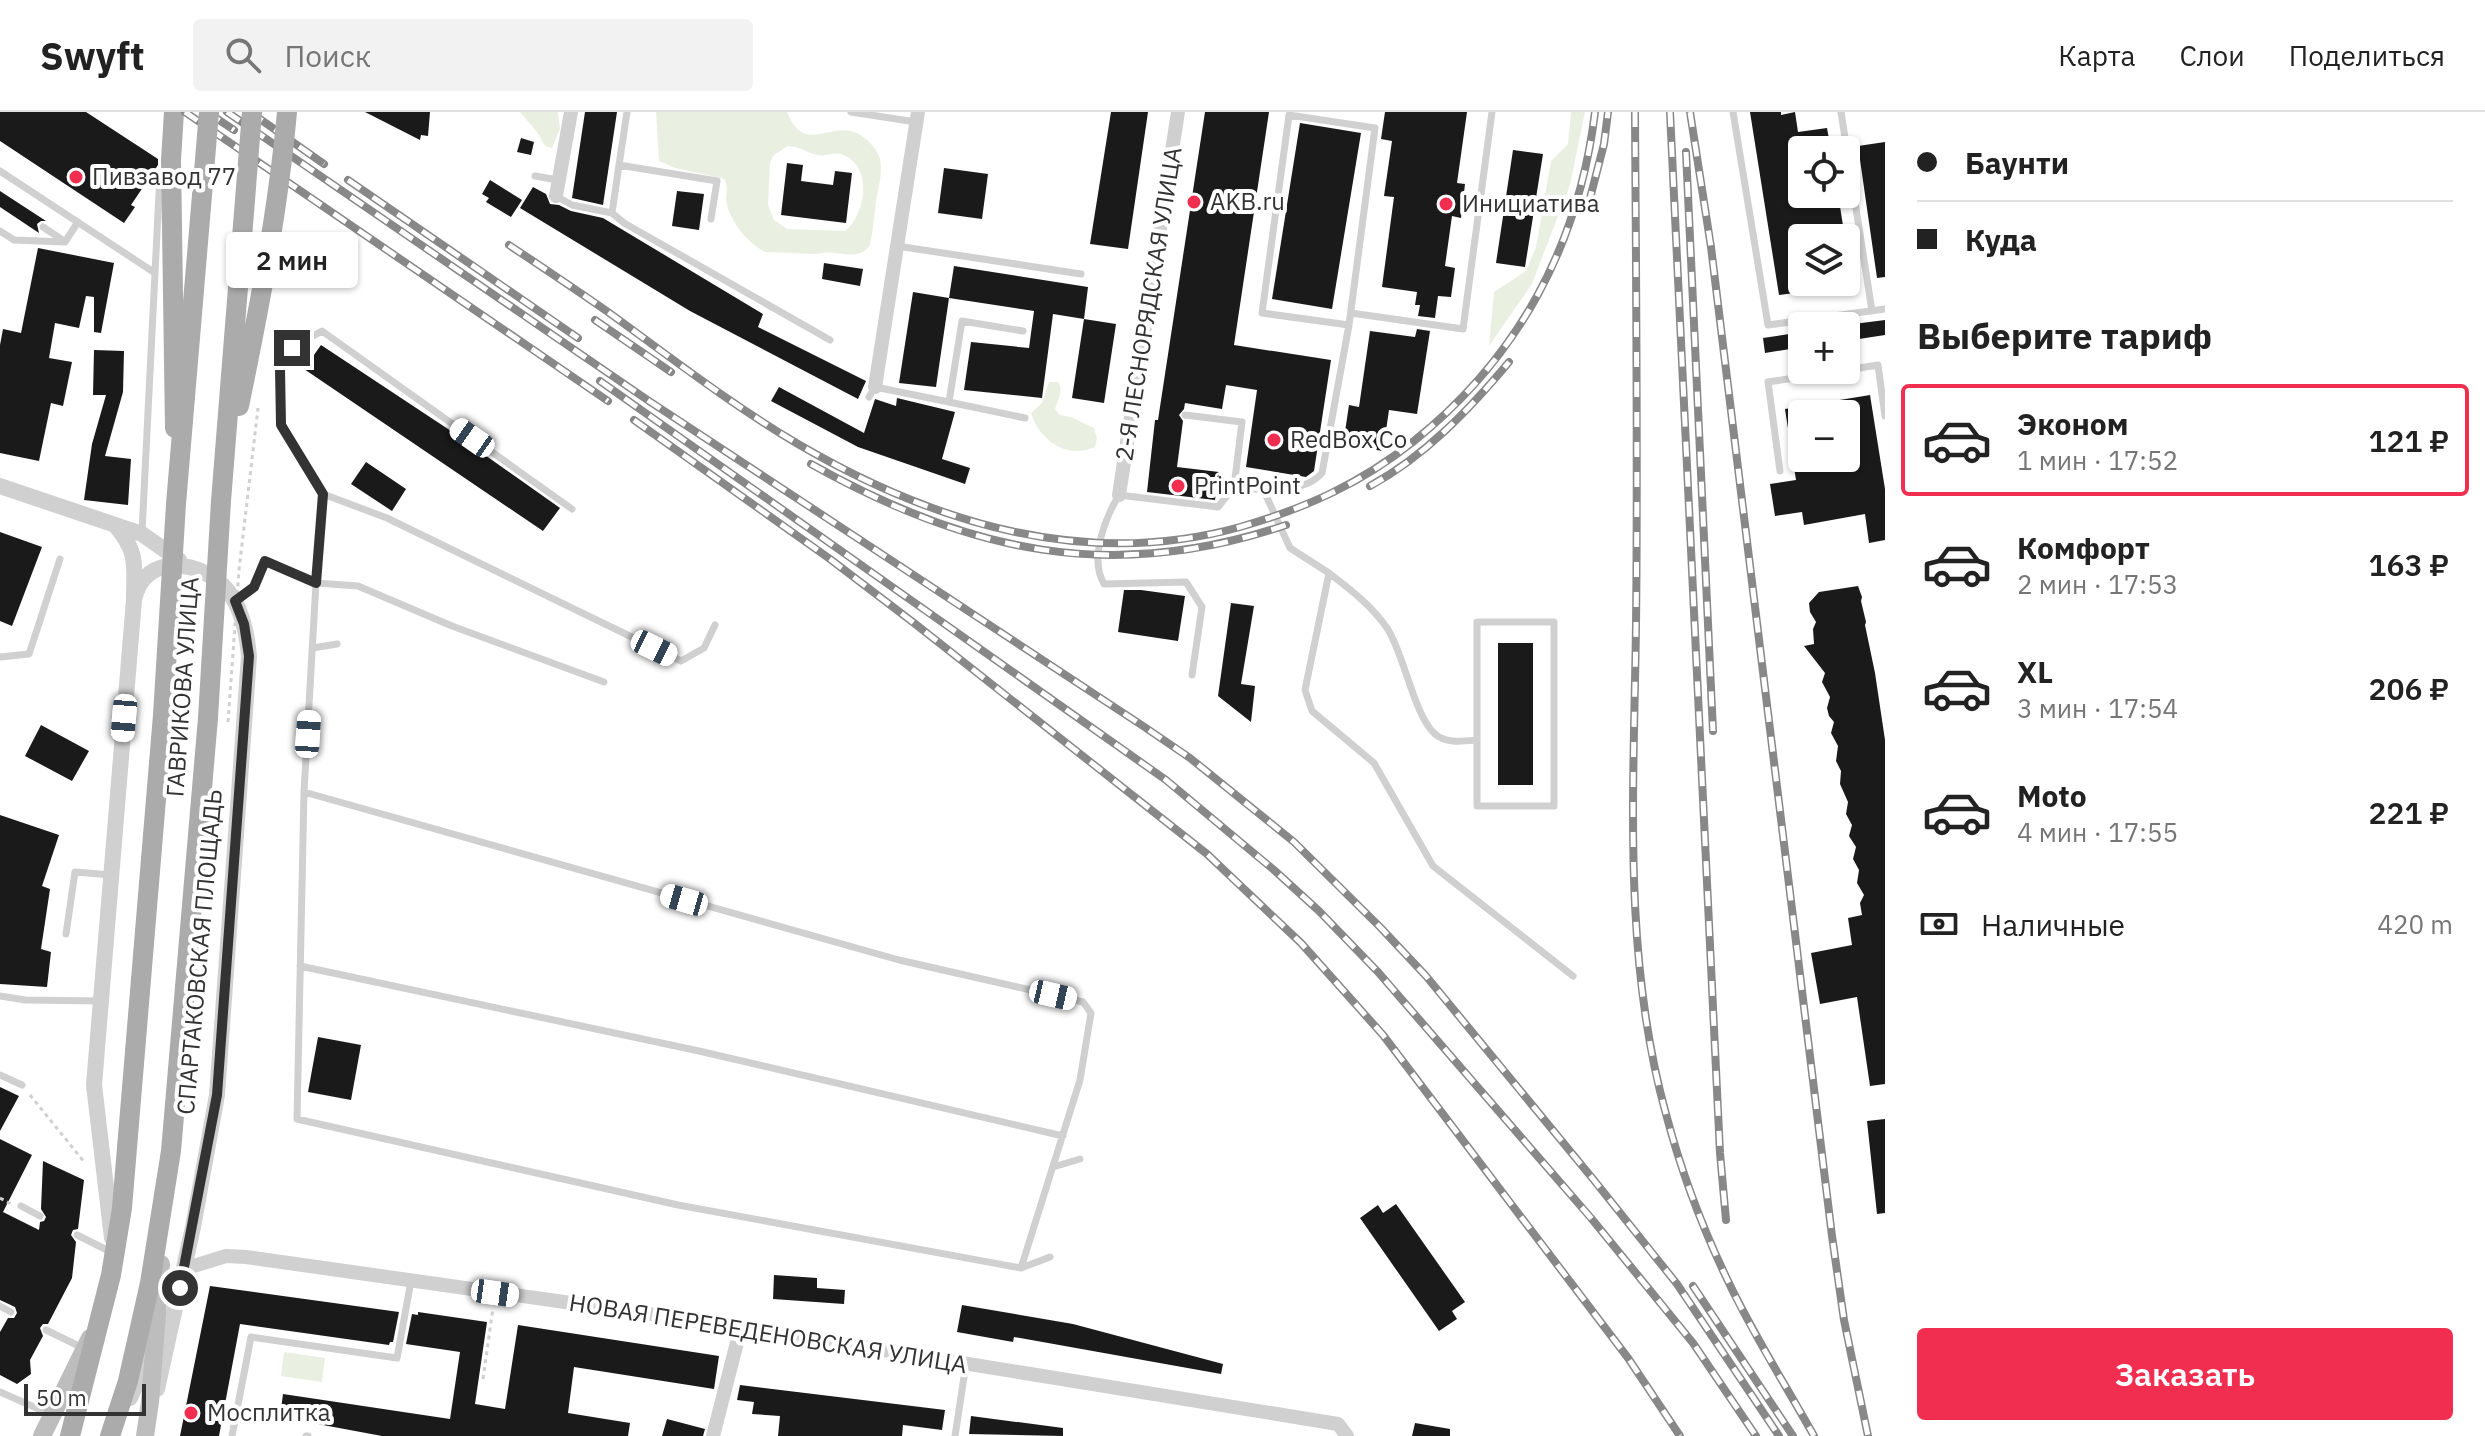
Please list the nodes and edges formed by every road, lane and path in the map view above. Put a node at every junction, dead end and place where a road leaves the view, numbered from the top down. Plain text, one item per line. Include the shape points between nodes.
1 (174, 112) edge
2 (209, 112) edge
3 (252, 112) edge
4 (287, 112) edge
5 (571, 112) edge
6 (627, 112) edge
7 (851, 112) edge
8 (1178, 112) edge
9 (1492, 112) edge
10 (1733, 112) edge
11 (1841, 112) edge
12 (917, 117) edge
13 (619, 165) junction
14 (0, 171) edge
15 (160, 173) dead end
16 (535, 176) dead end
17 (558, 180) junction
18 (556, 196) joint
19 (612, 213) junction
20 (711, 219) dead end
21 (78, 222) junction
22 (43, 227) dead end
23 (0, 231) edge
24 (65, 242) junction
25 (897, 246) junction
26 (155, 273) junction
27 (1081, 274) dead end
28 (1885, 309) edge
29 (1872, 311) junction
30 (1351, 313) junction
31 (1349, 325) junction
32 (1023, 331) dead end
33 (830, 340) dead end
34 (1860, 368) edge
35 (1788, 379) edge
36 (872, 392) joint
37 (261, 395) dead end
38 (949, 402) junction
39 (1185, 415) dead end
40 (1885, 416) edge
41 (1025, 418) dead end
42 (1780, 471) dead end
43 (0, 486) edge
44 (1234, 487) junction
45 (1264, 491) junction
46 (323, 494) junction
47 (1119, 495) junction
48 (221, 501) junction
49 (176, 504) junction
50 (572, 509) dead end
51 (115, 525) junction
52 (142, 534) junction
53 (60, 559) dead end
54 (189, 567) junction
55 (1329, 573) junction
56 (316, 583) junction
57 (134, 600) junction
58 (235, 601) junction
59 (715, 625) dead end
60 (337, 644) dead end
61 (313, 648) junction
62 (0, 657) edge
63 (1192, 675) dead end
64 (604, 682) dead end
65 (218, 720) junction
66 (1477, 740) junction
67 (304, 792) junction
68 (111, 875) junction
69 (66, 934) dead end
70 (300, 966) junction
71 (1573, 976) dead end
72 (0, 996) edge
73 (101, 1001) junction
74 (0, 1075) edge
75 (22, 1085) joint
76 (1063, 1136) junction
77 (171, 1151) junction
78 (1080, 1159) dead end
79 (85, 1163) dead end
80 (1053, 1167) junction
81 (21, 1206) dead end
82 (40, 1216) dead end
83 (77, 1235) dead end
84 (115, 1254) junction
85 (1050, 1257) dead end
86 (1021, 1268) junction
87 (184, 1269) junction
88 (411, 1280) junction
89 (180, 1288) junction
90 (0, 1306) edge
91 (11, 1312) dead end
92 (102, 1314) junction
93 (491, 1322) dead end
94 (741, 1327) junction
95 (46, 1330) dead end
96 (155, 1343) junction
97 (84, 1349) junction
98 (966, 1364) junction
99 (483, 1379) dead end
100 (0, 1392) edge
101 (52, 1414) junction
102 (42, 1436) edge
103 (70, 1436) edge
104 (112, 1436) edge
105 (146, 1436) edge
106 (232, 1436) edge
107 (713, 1436) edge
108 (955, 1436) edge
109 (1347, 1436) edge

1 - 49 main road, bridge
2 - 49 main road, ГАВРИКОВА УЛИЦА, bridge
3 - 48 main road, ГАВРИКОВА УЛИЦА, bridge
4 - 48 main road, bridge via 260,303
5 - 17 street
6 - 13 lane
7 - 12 lane
8 - 47 street, 2-Я ЛЕСНОРЯДСКАЯ УЛИЦА
9 - 30 lane via 1463,329
10 - 29 lane via 1768,325
11 - 29 lane
12 - 25 street
13 - 19 lane
13 - 20 lane via 717,181
14 - 21 lane
15 - 26 lane
16 - 17 lane
17 - 18 street
18 - 19 lane
19 - 33 lane
21 - 24 lane
21 - 26 lane
22 - 24 lane
23 - 24 lane via 14,240
25 - 27 lane
25 - 36 street
26 - 52 lane
28 - 29 lane
30 - 31 lane
30 - 31 lane via 1375,128 1289,115 1262,313
31 - 45 lane via 1322,473 1300,486
32 - 38 lane via 962,321
34 - 40 lane via 1878,365
35 - 42 lane via 1768,382
36 - 38 lane
37 - 65 path, bridge
38 - 41 lane
39 - 44 lane via 1242,422
43 - 51 street
44 - 45 lane
44 - 47 lane via 1218,507
45 - 55 lane via 1290,548
46 - 50 lane via 281,425 280,369 292,348 322,331
46 - 56 lane
46 - 59 lane via 387,518 681,661 704,648
47 - 63 lane via 1108,514 1098,556 1100,577 1104,584 1186,582 1202,607
48 - 65 main road, ГАВРИКОВА УЛИЦА, bridge
49 - 84 main road, ГАВРИКОВА УЛИЦА, bridge via 128,1149
51 - 52 street
51 - 57 street via 134,555
52 - 54 street
53 - 62 lane via 29,654
54 - 57 street via 158,568 145,575
54 - 58 street via 214,578
55 - 66 lane via 1364,600 1389,630 1436,735 1450,741
55 - 71 lane via 1305,690 1312,711 1374,763 1433,866
56 - 58 lane via 265,561 254,587
56 - 61 lane
56 - 64 lane via 358,586
57 - 68 street
58 - 87 street, СПАРТАКОВСКАЯ ПЛОЩАДЬ via 249,656 218,1079
60 - 61 lane
61 - 67 lane
65 - 77 main road, ГАВРИКОВА УЛИЦА
66 - 66 lane via 1477,622 1554,622 1554,806 1477,806
67 - 70 lane
67 - 76 lane via 899,960 1083,1002 1091,1013 1088,1044
68 - 69 lane via 75,872
68 - 73 street
70 - 76 lane
70 - 86 lane via 297,1119 678,1205
72 - 73 lane
73 - 84 street via 95,1103
74 - 75 lane
75 - 79 path
76 - 80 lane
77 - 96 main road
77 - 104 main road, ГАВРИКОВА УЛИЦА via 154,1263
78 - 80 lane
80 - 86 lane
81 - 82 lane
83 - 84 lane
84 - 92 main road
85 - 86 lane
87 - 88 street, НОВАЯ ПЕРЕВЕДЕНОВСКАЯ УЛИЦА via 236,1256
87 - 89 street, СПАРТАКОВСКАЯ ПЛОЩАДЬ
88 - 94 street, НОВАЯ ПЕРЕВЕДЕНОВСКАЯ УЛИЦА
88 - 106 lane via 397,1358 251,1337
89 - 96 street
89 - 105 street, СПАРТАКОВСКАЯ ПЛОЩАДЬ
90 - 91 lane
92 - 97 main road
92 - 103 main road
93 - 99 path
94 - 98 street, НОВАЯ ПЕРЕВЕДЕНОВСКАЯ УЛИЦА
94 - 107 street
95 - 97 lane
96 - 104 street
96 - 105 main road
97 - 101 main road
98 - 108 lane
98 - 109 street, НОВАЯ ПЕРЕВЕДЕНОВСКАЯ УЛИЦА via 1338,1424
100 - 101 lane
101 - 102 main road

